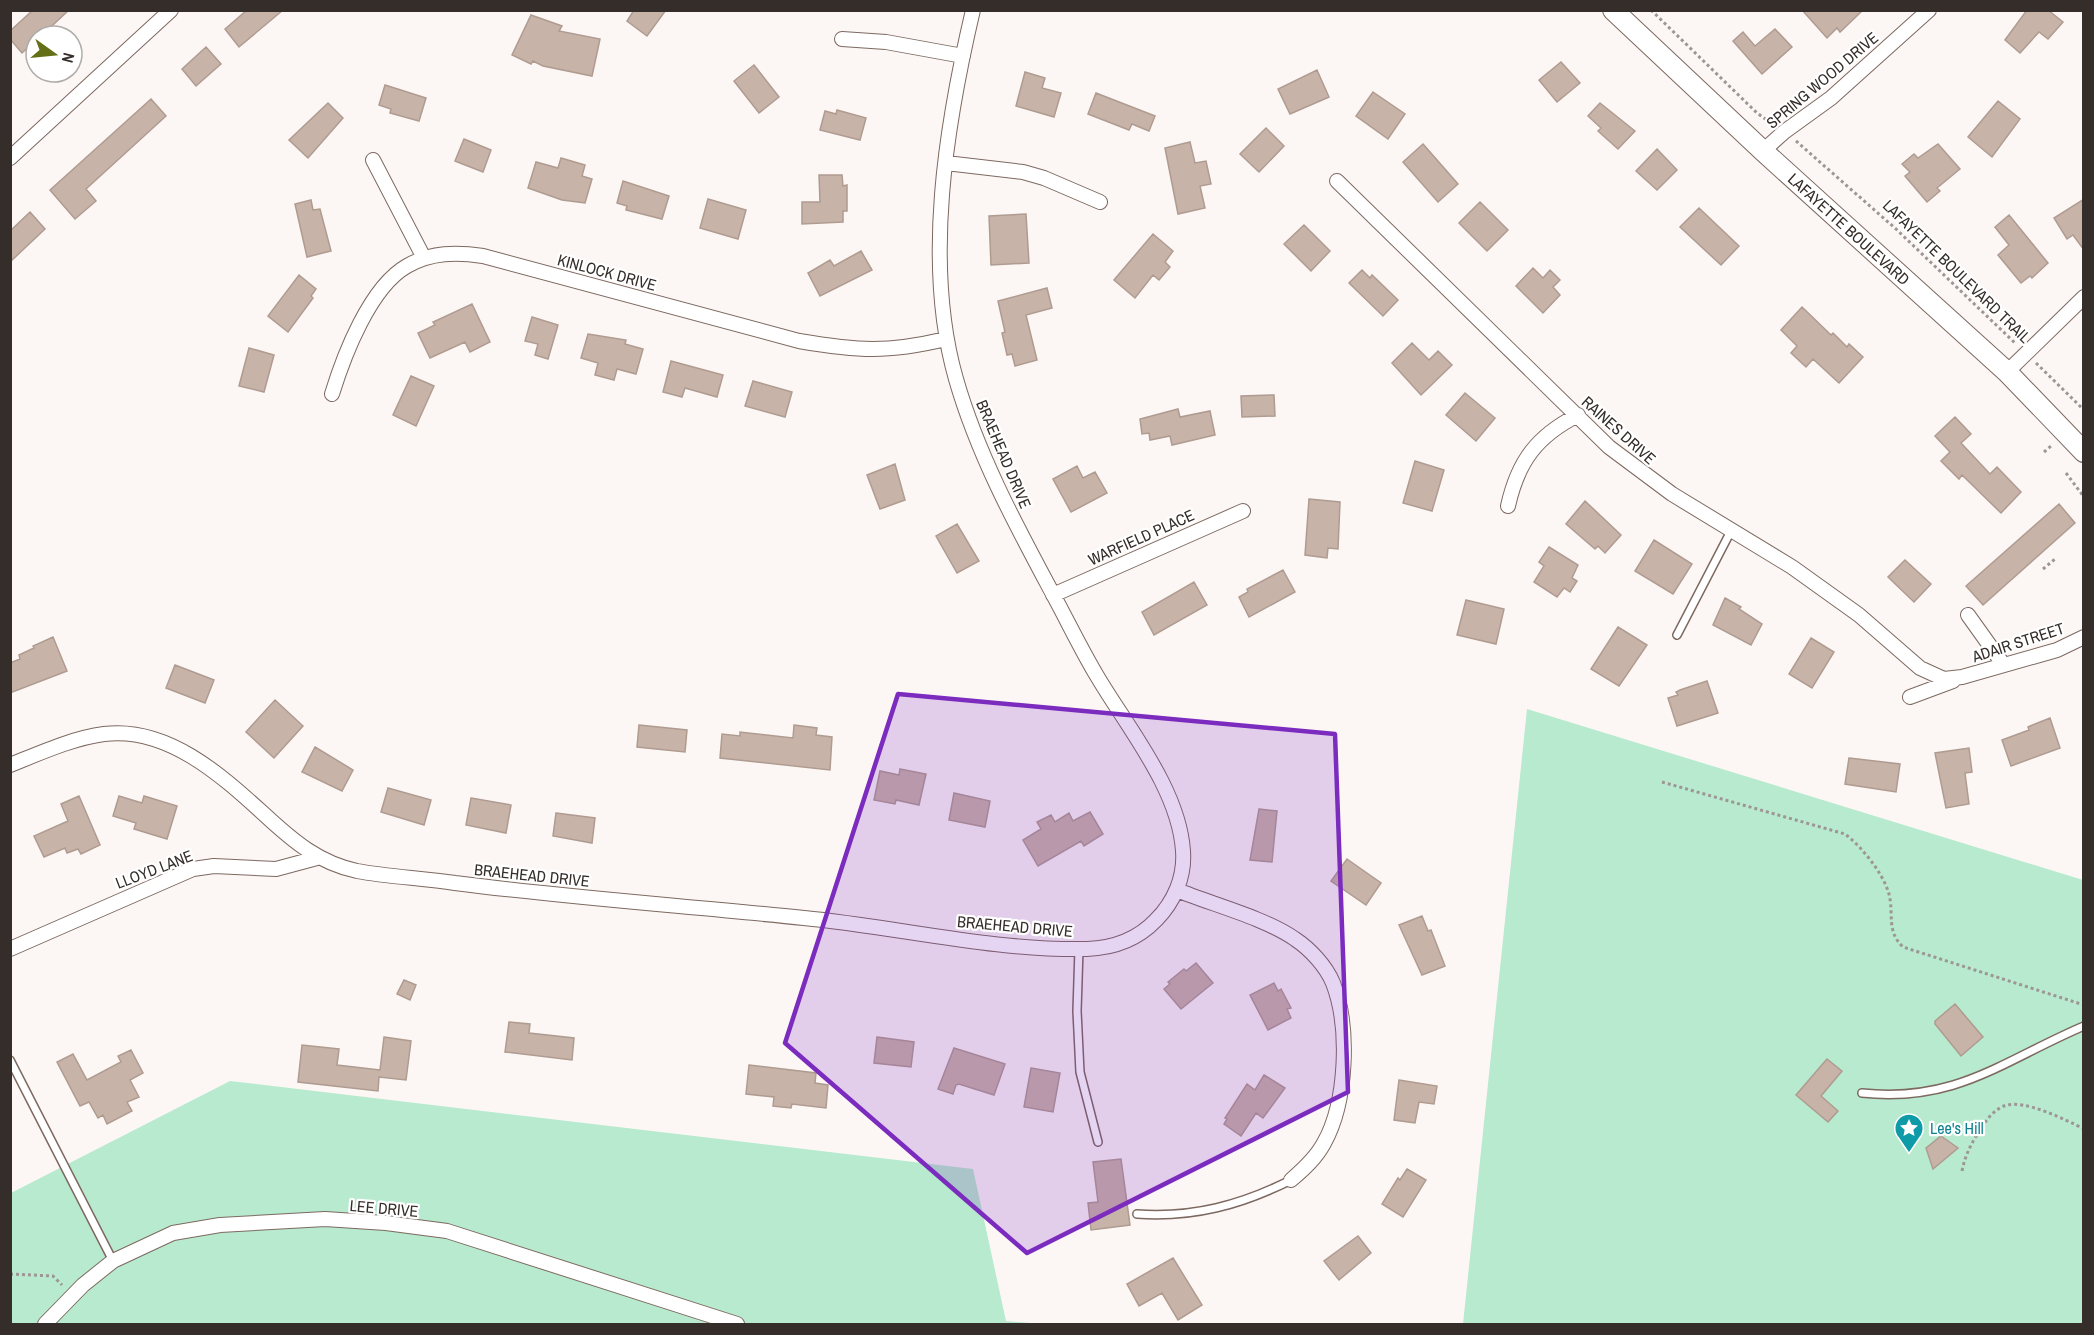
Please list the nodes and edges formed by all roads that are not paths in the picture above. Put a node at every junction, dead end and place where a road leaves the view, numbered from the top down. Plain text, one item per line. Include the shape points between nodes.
1 (171, 10) edge
2 (974, 10) edge
3 (1613, 10) edge
4 (1929, 10) edge
5 (842, 39) dead end
6 (963, 56) junction
7 (1763, 151) junction
8 (10, 158) edge
9 (373, 160) dead end
10 (946, 163) junction
11 (1337, 181) dead end
12 (1100, 202) dead end
13 (424, 258) junction
14 (2084, 297) edge
15 (946, 339) junction
16 (2007, 372) junction
17 (332, 394) dead end
18 (1578, 415) junction
19 (2084, 452) edge
20 (1508, 506) dead end
21 (1243, 512) dead end
22 (1732, 529) junction
23 (1053, 594) junction
24 (1968, 615) dead end
25 (1677, 635) dead end
26 (2084, 637) edge
27 (2003, 664) junction
28 (1962, 677) junction
29 (1944, 679) joint
30 (1910, 697) dead end
31 (10, 765) edge
32 (317, 858) junction
33 (1177, 890) junction
34 (10, 949) edge
35 (1079, 949) junction
36 (2084, 1026) edge
37 (10, 1060) edge
38 (1862, 1093) dead end
39 (1098, 1143) dead end
40 (1291, 1180) joint
41 (1137, 1215) dead end
42 (113, 1261) junction
43 (45, 1324) edge
44 (737, 1324) edge

1 - 8 street
2 - 6 street, BRAEHEAD DRIVE
3 - 7 main road, LAFAYETTE BOULEVARD
4 - 7 street, SPRING WOOD DRIVE via 1831,98
5 - 6 street via 886,42
6 - 10 street, BRAEHEAD DRIVE
7 - 16 main road, LAFAYETTE BOULEVARD
9 - 13 street
10 - 12 street via 1023,172
10 - 15 street, BRAEHEAD DRIVE via 941,285
11 - 18 street, RAINES DRIVE
13 - 15 street, KINLOCK DRIVE via 461,253 483,256 839,348 880,351
13 - 17 street, KINLOCK DRIVE via 395,275 374,302 342,362
14 - 16 street
15 - 23 street, BRAEHEAD DRIVE via 969,418 998,486
16 - 19 main road, LAFAYETTE BOULEVARD
18 - 20 street via 1544,437 1529,454 1514,481
18 - 22 street, RAINES DRIVE via 1643,475
21 - 23 street, WARFIELD PLACE
22 - 25 lane
22 - 29 street, RAINES DRIVE via 1859,615 1920,668
23 - 33 street, BRAEHEAD DRIVE via 1172,804 1183,850 1183,871
24 - 27 street
26 - 27 street, ADAIR STREET via 2056,650
27 - 28 street, ADAIR STREET
28 - 29 street, ADAIR STREET
28 - 30 street, ADAIR STREET
31 - 32 street, BRAEHEAD DRIVE via 101,734 135,735 159,741 182,750 231,785
32 - 34 street, LLOYD LANE via 276,869 193,869
32 - 35 street, BRAEHEAD DRIVE via 358,871 502,889 863,924 1008,945
33 - 35 street, BRAEHEAD DRIVE via 1143,933 1112,946
33 - 40 street via 1294,938 1314,955 1333,984 1341,1018 1342,1086 1325,1143 1312,1162
35 - 39 lane via 1080,1072
36 - 38 lane via 1971,1081 1944,1090 1914,1095
37 - 42 lane
40 - 41 lane via 1220,1209 1192,1215
42 - 43 street, LEE DRIVE
42 - 44 street, LEE DRIVE via 173,1233 220,1225 325,1219 386,1223 471,1237

